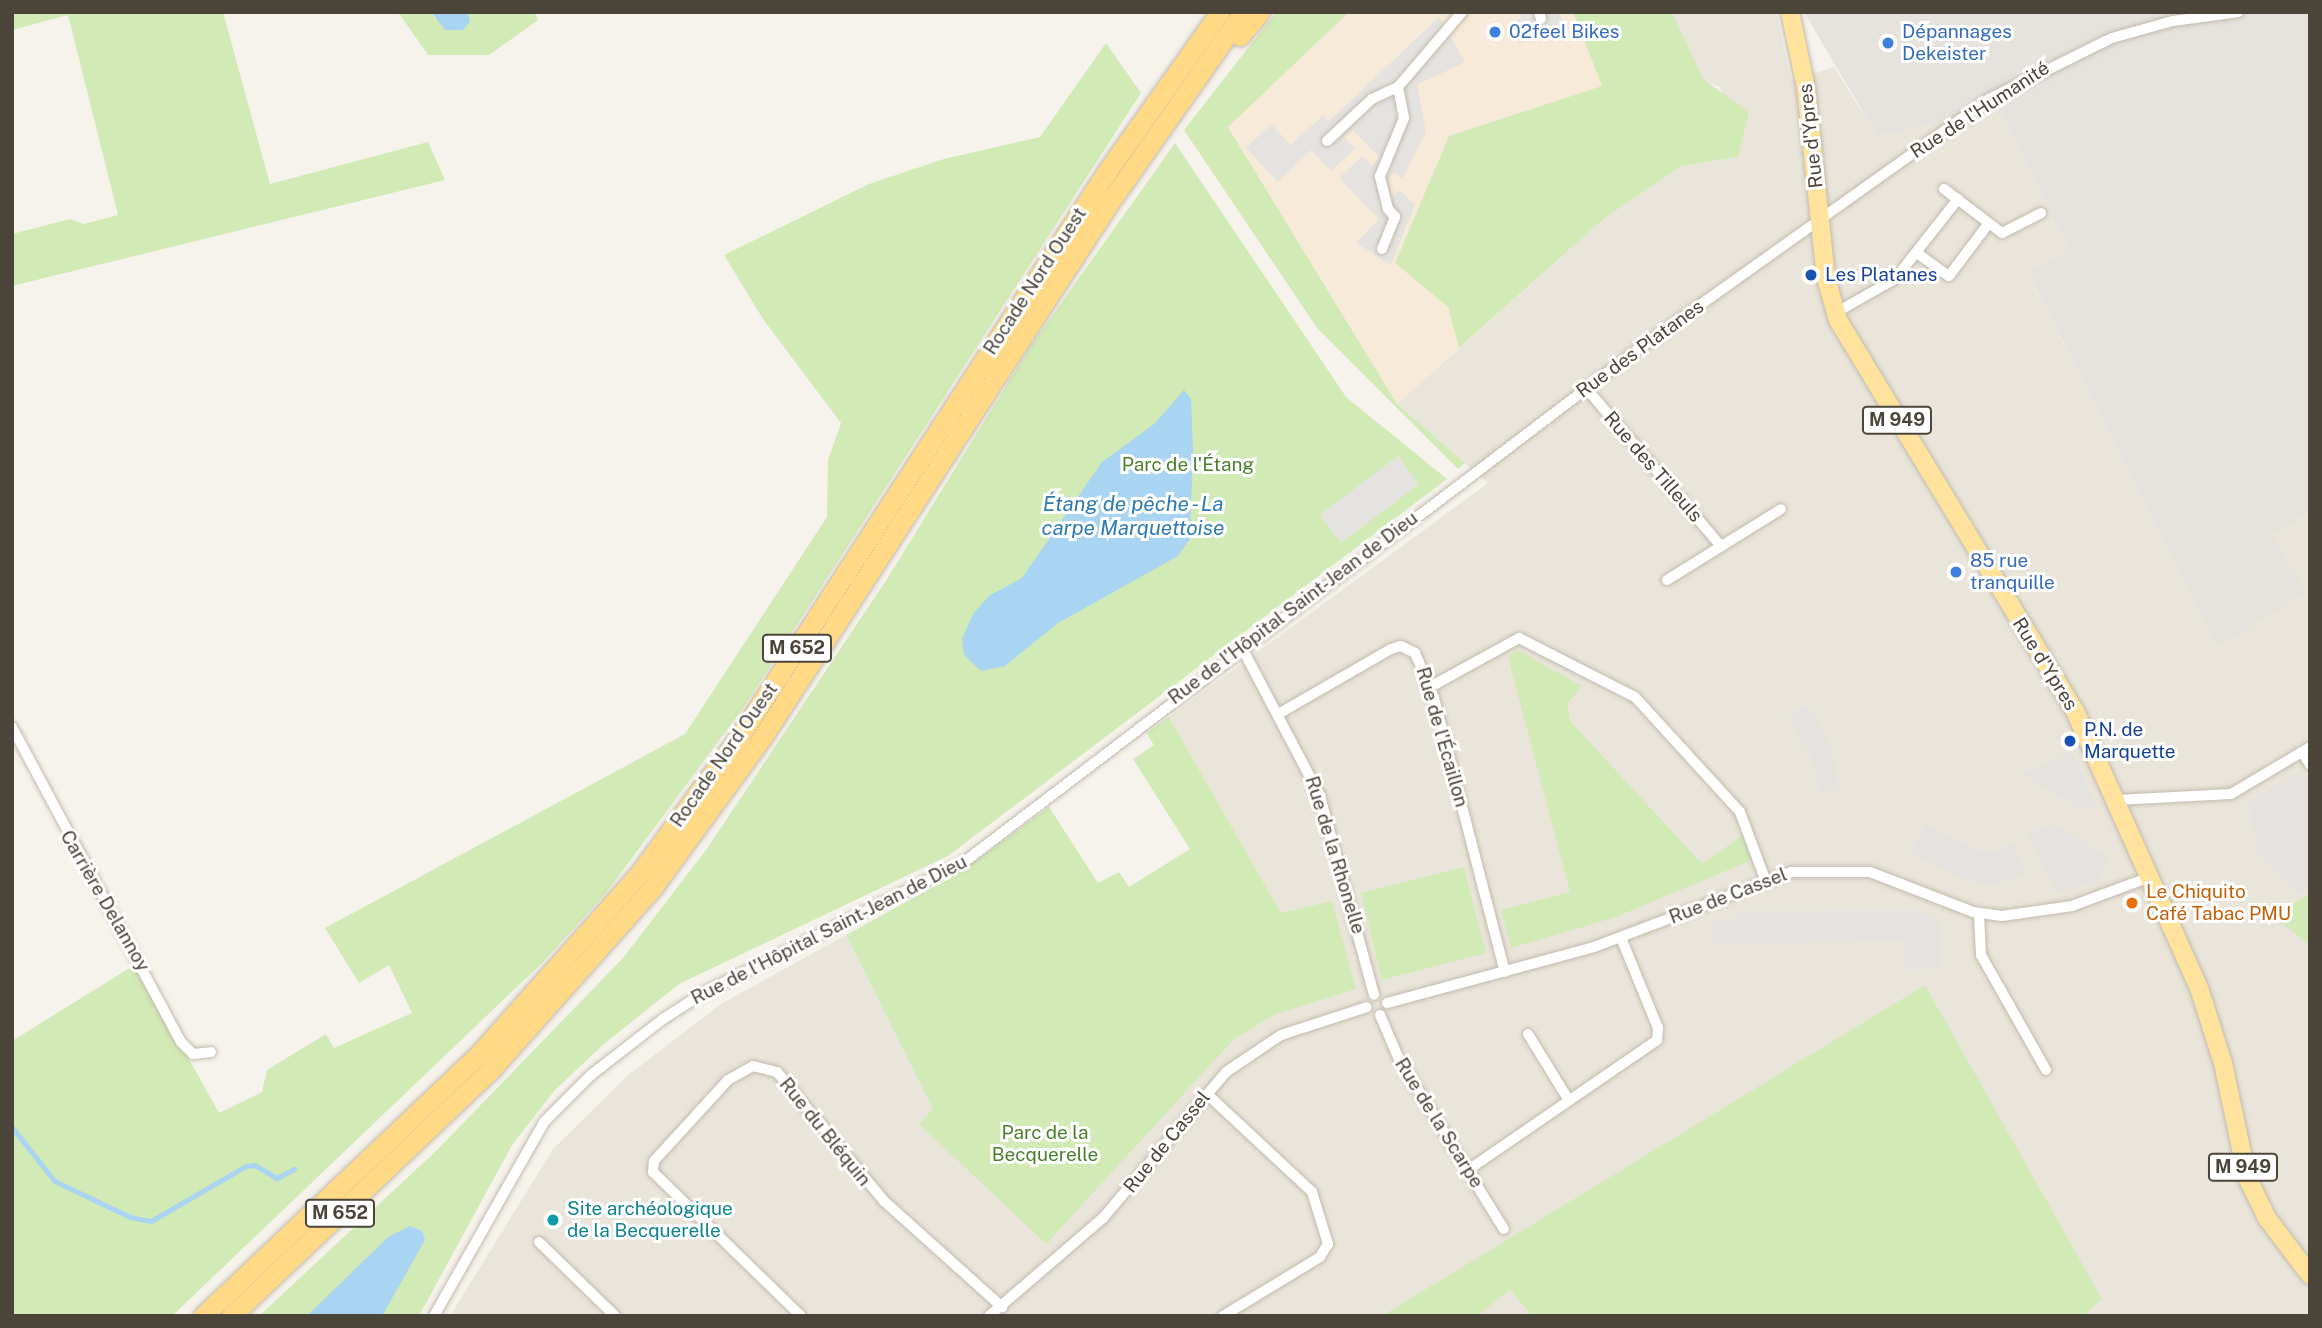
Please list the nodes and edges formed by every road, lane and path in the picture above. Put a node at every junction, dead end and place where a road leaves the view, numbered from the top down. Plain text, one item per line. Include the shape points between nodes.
1 (1220, 12) edge
2 (1243, 12) edge
3 (1260, 12) edge
4 (1462, 12) edge
5 (1790, 12) edge
6 (2238, 12) edge
7 (1186, 81) junction
8 (1398, 87) junction
9 (1144, 134) junction
10 (1327, 141) dead end
11 (1944, 189) dead end
12 (1958, 199) junction
13 (2041, 213) dead end
14 (1820, 222) junction
15 (1989, 223) junction
16 (1382, 249) dead end
17 (1917, 253) junction
18 (1835, 313) junction
19 (1586, 388) junction
20 (1463, 481) joint
21 (1781, 509) dead end
22 (1721, 546) junction
23 (1667, 580) dead end
24 (1241, 646) junction
25 (1430, 687) junction
26 (1280, 713) junction
27 (12, 727) edge
28 (2306, 750) edge
29 (2310, 765) edge
30 (2116, 800) junction
31 (2150, 877) junction
32 (1765, 879) junction
33 (1979, 914) junction
34 (1621, 938) junction
35 (1505, 972) junction
36 (1374, 995) junction
37 (1387, 1003) junction
38 (1367, 1007) junction
39 (1380, 1015) junction
40 (1528, 1034) dead end
41 (212, 1052) dead end
42 (2046, 1070) dead end
43 (1207, 1094) junction
44 (1568, 1099) junction
45 (1468, 1170) junction
46 (1504, 1228) dead end
47 (538, 1242) dead end
48 (2310, 1275) edge
49 (1002, 1307) junction
50 (203, 1316) edge
51 (230, 1316) edge
52 (434, 1316) edge
53 (615, 1316) edge
54 (801, 1316) edge
55 (989, 1316) edge
56 (1223, 1316) edge

1 - 7 highway, Rocade Nord Ouest / M 652
2 - 7 highway, Rocade Nord Ouest / M 652
3 - 7 highway
4 - 8 street
5 - 14 main road, Rue d'Ypres / M 949 via 1802,64
6 - 14 street, Rue de l'Humanité via 2142,29 2046,66 1941,131
7 - 9 highway, Rocade Nord Ouest / M 652
8 - 10 street via 1372,99
8 - 16 street via 1404,118 1380,176 1388,209 1395,217
9 - 50 highway, Rocade Nord Ouest / M 652 via 744,730 640,873 481,1052
9 - 51 highway, Rocade Nord Ouest / M 652 via 763,736 653,887 492,1068
11 - 12 street
12 - 15 street
12 - 17 street
13 - 15 street via 2002,233
14 - 18 main road, Rue d'Ypres / M 949
14 - 19 street, Rue des Platanes
15 - 17 street via 1949,276
17 - 18 street via 1888,285
18 - 30 main road, Rue d'Ypres / M 949 via 2069,699
19 - 20 street, Rue des Platanes
19 - 22 street, Rue des Tilleuls
20 - 24 street, Rue de l'Hôpital Saint-Jean de Dieu
21 - 22 street
22 - 23 street
24 - 26 street, Rue de la Rhonelle
24 - 52 street, Rue de l'Hôpital Saint-Jean de Dieu via 964,862 705,992 591,1075 524,1149
25 - 26 street, Rue de l'Écaillon via 1416,653 1401,646
25 - 32 street via 1519,638 1635,697 1740,812
25 - 35 street, Rue de l'Écaillon
26 - 36 street, Rue de la Rhonelle via 1326,811
27 - 41 street, Carrière Delannoy via 184,1047 193,1054
28 - 29 street
28 - 30 street via 2231,794
30 - 31 main road, Rue d'Ypres / M 949
31 - 33 street, Rue de Cassel via 2072,906 2016,916
31 - 48 main road, Rue d'Ypres / M 949 via 2210,1021 2246,1177 2267,1218
32 - 33 street, Rue de Cassel via 1825,868 1859,870
32 - 34 street, Rue de Cassel
33 - 42 street via 1984,961
34 - 35 street, Rue de Cassel
34 - 44 street via 1659,1035 1648,1049
35 - 37 street, Rue de Cassel
36 - 37 street
36 - 38 street
37 - 39 street
38 - 39 street
38 - 43 street, Rue de Cassel via 1270,1041
39 - 45 street, Rue de la Scarpe via 1394,1050
40 - 44 street
43 - 49 street, Rue de Cassel via 1104,1217
43 - 56 street via 1312,1192 1328,1244 1320,1257
44 - 45 street
45 - 46 street, Rue de la Scarpe
47 - 53 street
49 - 54 street, Rue du Bléquin via 884,1201 776,1072 753,1066 728,1080 654,1161 653,1172
49 - 55 street, Rue de Cassel

